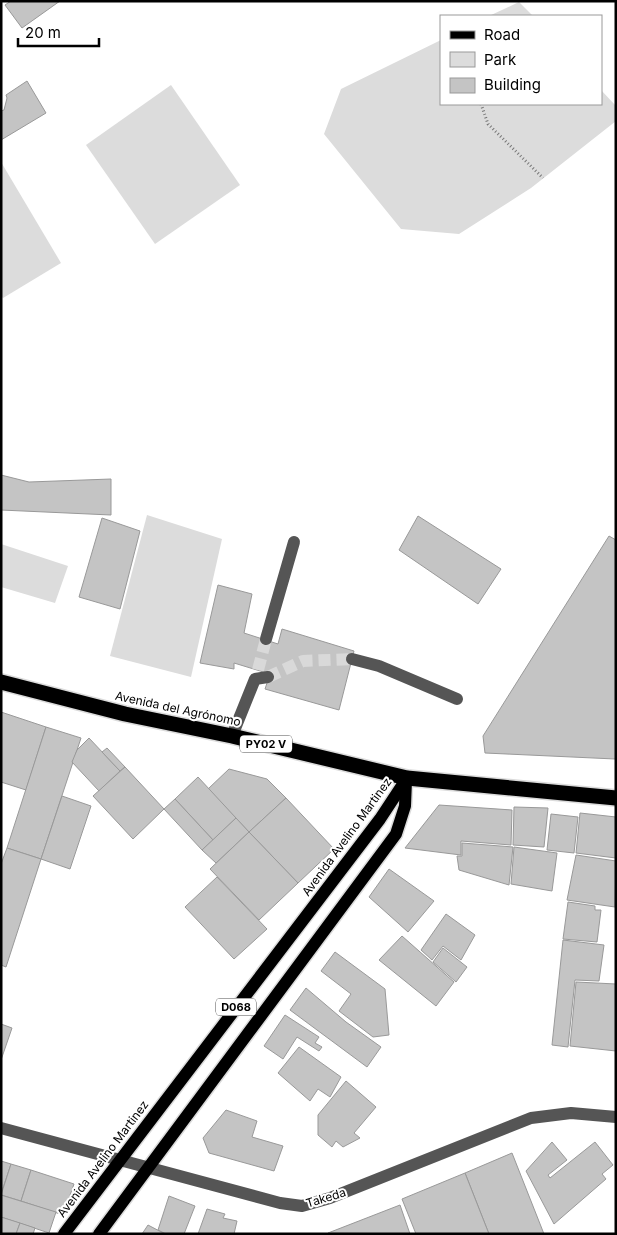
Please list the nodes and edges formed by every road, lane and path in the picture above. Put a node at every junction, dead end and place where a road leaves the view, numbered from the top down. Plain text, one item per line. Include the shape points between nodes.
1 (481, 105) edge
2 (543, 178) dead end
3 (294, 542) dead end
4 (266, 639) tunnel mouth
5 (352, 659) tunnel mouth
6 (260, 675) tunnel mouth
7 (1, 682) edge
8 (457, 699) dead end
9 (232, 736) junction
10 (406, 778) junction
11 (616, 798) edge
12 (616, 1117) edge
13 (1, 1128) edge
14 (119, 1160) junction
15 (149, 1167) junction
16 (64, 1234) edge
17 (99, 1234) edge

1 - 2 path via 488,124
3 - 4 street
5 - 8 street via 379,666
6 - 9 street
7 - 9 highway, Avenida del Agrónomo / PY02 V via 125,714
9 - 10 highway, Avenida del Agrónomo / PY02 V
10 - 11 highway, Avenida del Agrónomo / PY02 V
10 - 14 main road, Avenida Avelino Martinez / D068 via 380,819
10 - 15 main road, Avenida Avelino Martinez / D068 via 404,806 396,834
12 - 15 street, Takeda via 571,1113 531,1118 330,1198 302,1206 280,1203
13 - 14 street, Takeda
14 - 15 street, Takeda
14 - 16 main road, Avenida Avelino Martinez / D068
15 - 17 main road, Avenida Avelino Martinez / D068

